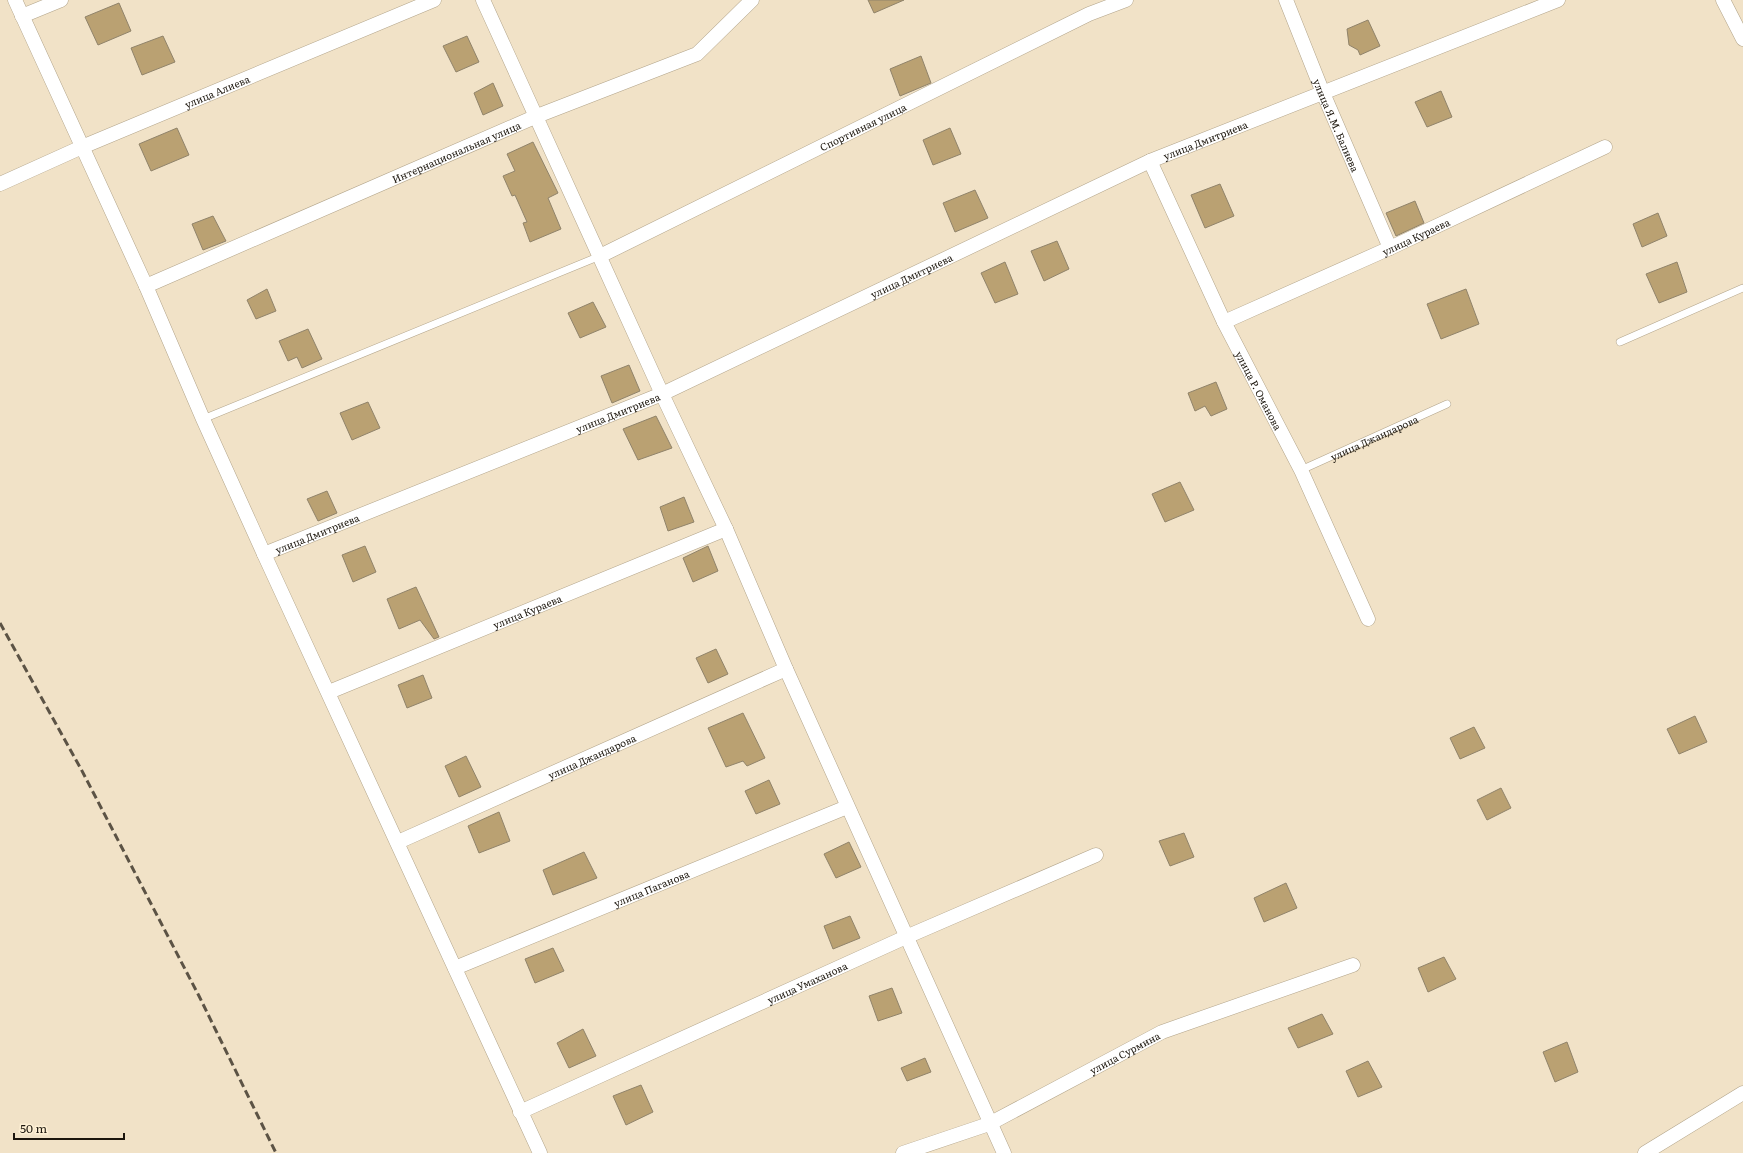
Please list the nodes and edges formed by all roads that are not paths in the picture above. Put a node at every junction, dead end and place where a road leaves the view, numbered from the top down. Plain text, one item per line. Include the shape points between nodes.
1 (15, 0) edge
2 (61, 0) edge
3 (434, 0) edge
4 (484, 0) edge
5 (752, 0) edge
6 (1126, 0) edge
7 (1286, 0) edge
8 (1558, 0) edge
9 (1723, 0) edge
10 (22, 16) junction
11 (1743, 39) edge
12 (1323, 93) junction
13 (536, 116) junction
14 (82, 147) junction
15 (1605, 147) dead end
16 (1150, 161) junction
17 (0, 184) edge
18 (1390, 248) junction
19 (600, 256) junction
20 (146, 286) junction
21 (1743, 288) edge
22 (1224, 322) junction
23 (1620, 342) dead end
24 (662, 394) junction
25 (1447, 404) dead end
26 (203, 419) junction
27 (1301, 470) junction
28 (726, 529) junction
29 (264, 554) junction
30 (1368, 619) dead end
31 (786, 669) junction
32 (329, 692) junction
33 (848, 807) junction
34 (398, 842) junction
35 (1096, 856) dead end
36 (906, 937) junction
37 (1353, 965) dead end
38 (455, 968) junction
39 (1743, 1093) edge
40 (520, 1112) junction
41 (989, 1124) junction
42 (540, 1153) edge
43 (902, 1153) edge
44 (1004, 1153) edge
45 (1644, 1153) edge

1 - 10 street
2 - 10 street
3 - 14 street, улица Алиева
4 - 13 street
5 - 13 street, Интернациональная улица via 697,54
6 - 19 street, Спортивная улица via 1089,14
7 - 12 street, улица Я.М. Балиева
8 - 12 street, улица Дмитриева
9 - 11 street
10 - 14 street
12 - 16 street, улица Дмитриева
12 - 18 street, улица Я.М. Балиева
13 - 19 street
13 - 20 street, Интернациональная улица
14 - 17 street, улица Алиева
14 - 20 street
15 - 18 street, улица Кураева
16 - 22 street, улица Р. Оманова
16 - 24 street, улица Дмитриева
18 - 22 street, улица Кураева
19 - 24 street
19 - 26 lane
20 - 26 street
21 - 23 lane
22 - 27 street, улица Р. Оманова
24 - 28 street
24 - 29 street, улица Дмитриева
25 - 27 lane, улица Джандарова
26 - 29 street
27 - 30 street, улица Р. Оманова
28 - 31 street
28 - 32 street, улица Кураева
29 - 32 street
31 - 33 street
31 - 34 street, улица Джандарова
32 - 34 street
33 - 36 street
33 - 38 street, улица Паганова
34 - 38 street
35 - 36 street, улица Умаханова
36 - 40 street, улица Умаханова
36 - 41 street
37 - 41 street, улица Сурмина via 1162,1032
38 - 40 street
39 - 45 street
40 - 42 street
41 - 43 street, улица Сурмина
41 - 44 street

